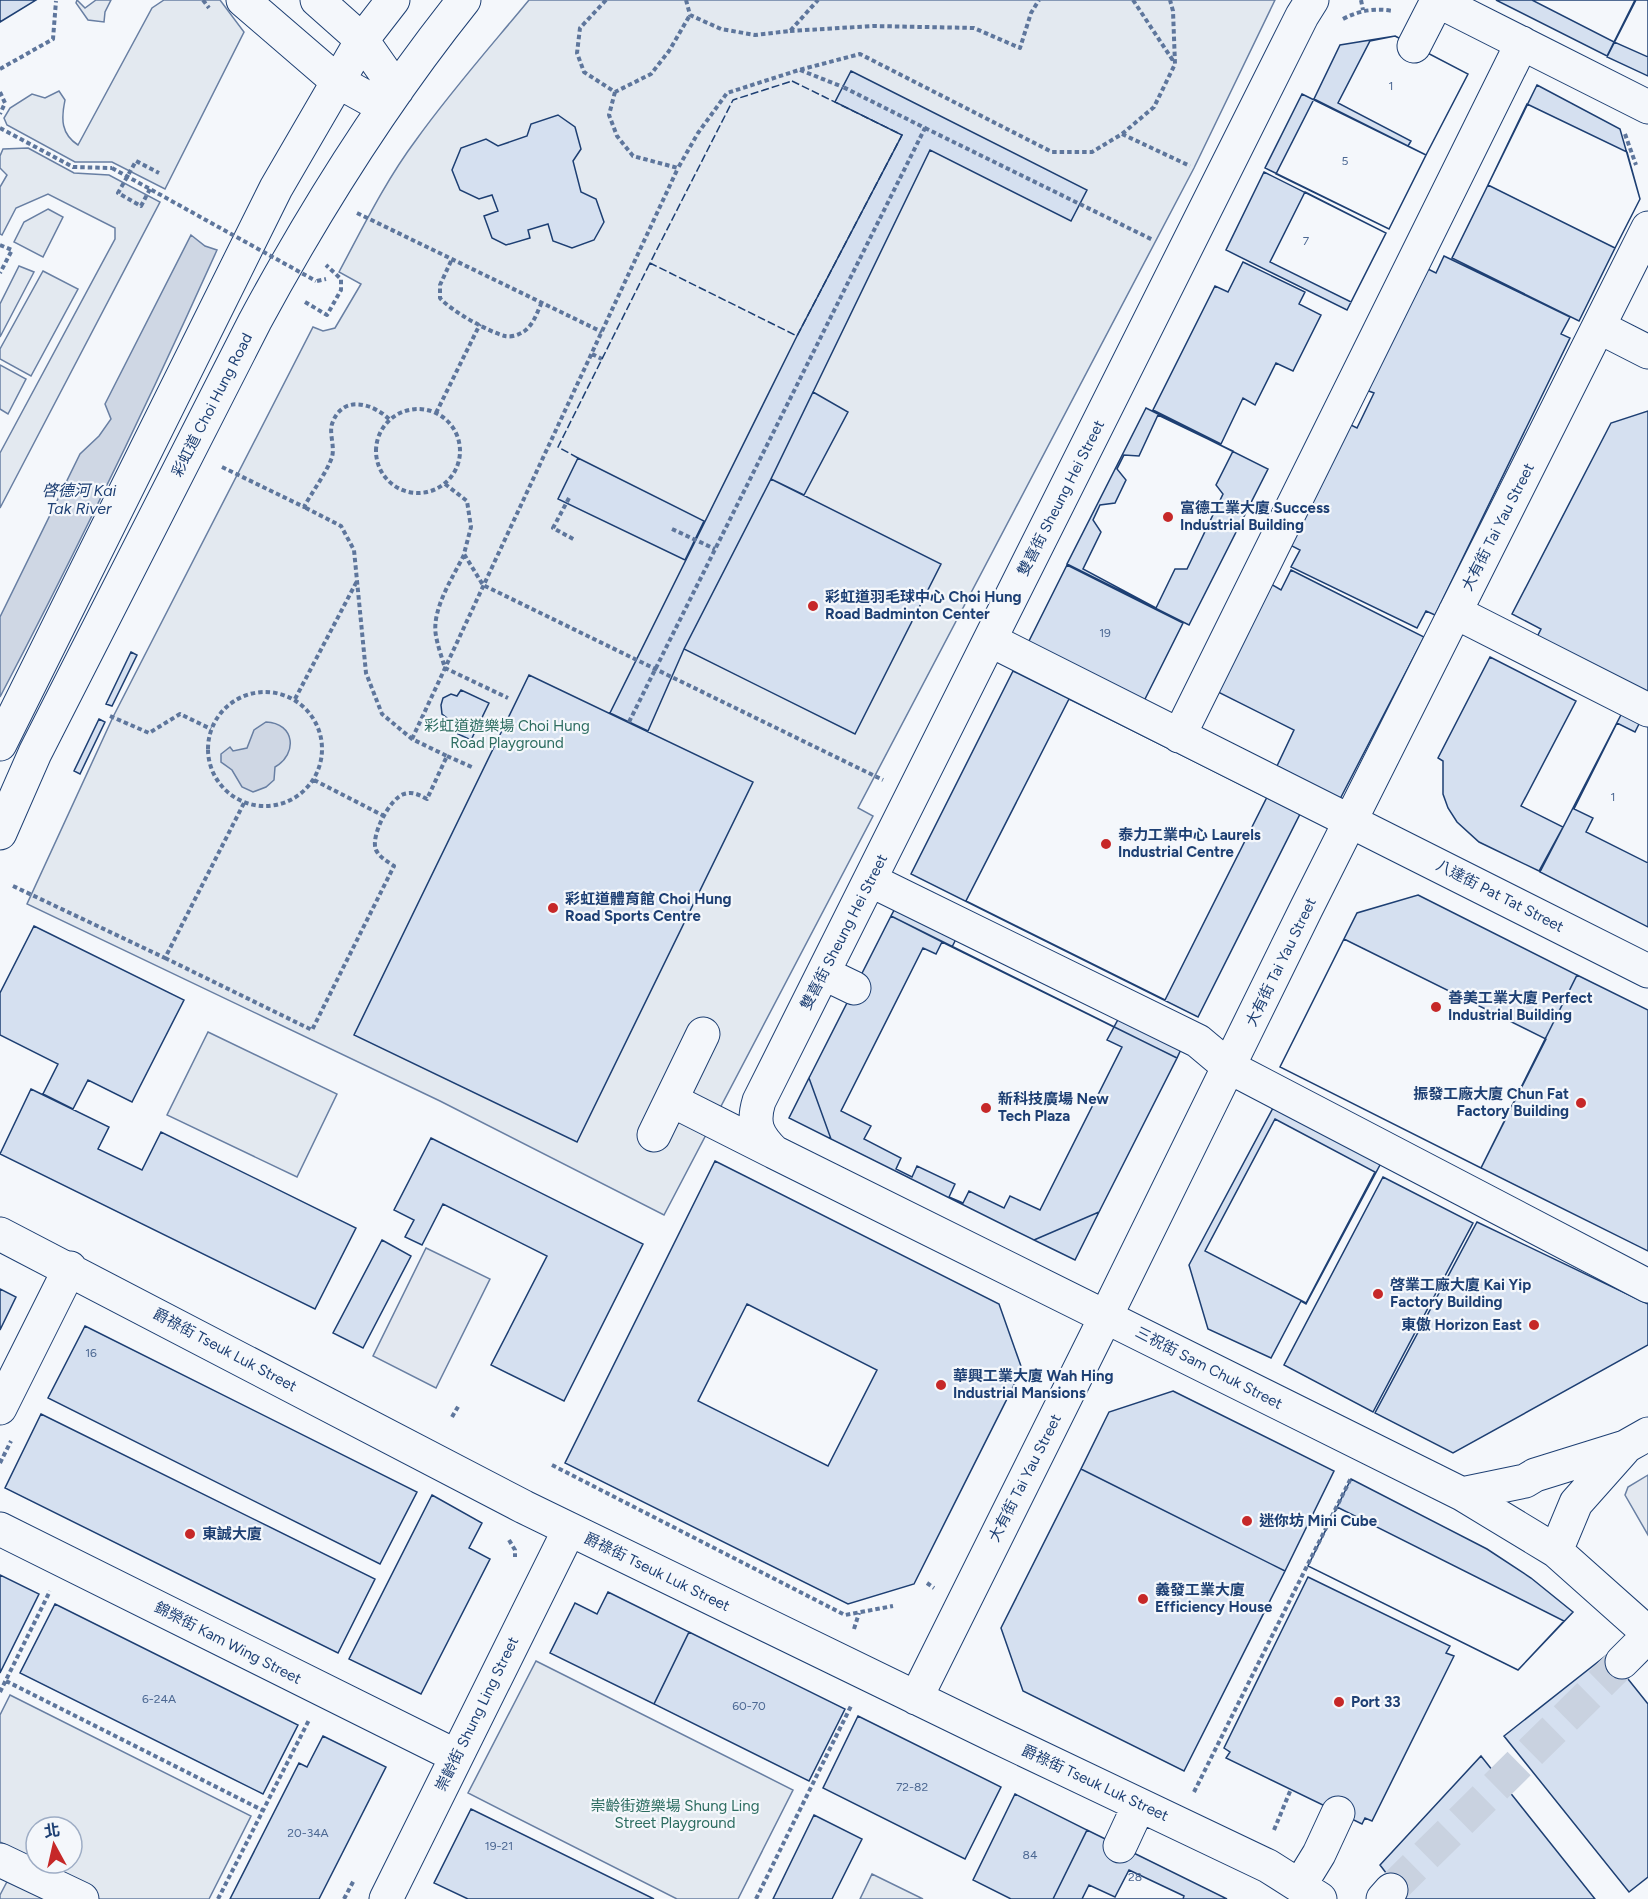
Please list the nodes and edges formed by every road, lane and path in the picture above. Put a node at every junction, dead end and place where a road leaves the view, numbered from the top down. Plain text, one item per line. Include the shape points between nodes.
1 (56, 0) edge
2 (243, 0) edge
3 (317, 0) edge
4 (393, 0) edge
5 (464, 0) edge
6 (606, 0) edge
7 (686, 0) edge
8 (818, 0) edge
9 (1039, 0) edge
10 (1133, 0) edge
11 (1170, 0) edge
12 (1360, 0) edge
13 (1363, 10) junction
14 (1324, 11) edge
15 (690, 15) junction
16 (1428, 18) edge
17 (790, 31) junction
18 (362, 40) junction
19 (1522, 43) junction
20 (1175, 64) junction
21 (0, 69) edge
22 (799, 70) junction
23 (337, 81) junction
24 (0, 92) edge
25 (615, 92) junction
26 (390, 98) junction
27 (1648, 107) edge
28 (0, 114) edge
29 (0, 128) edge
30 (925, 129) junction
31 (1624, 132) dead end
32 (1122, 134) junction
33 (1636, 165) dead end
34 (678, 168) junction
35 (1194, 168) dead end
36 (159, 173) dead end
37 (150, 189) junction
38 (353, 211) dead end
39 (1648, 228) edge
40 (1157, 242) dead end
41 (0, 244) edge
42 (451, 261) junction
43 (323, 262) dead end
44 (0, 273) edge
45 (326, 279) dead end
46 (310, 291) dead end
47 (541, 304) junction
48 (480, 324) junction
49 (1599, 327) junction
50 (602, 332) junction
51 (1648, 352) edge
52 (592, 354) junction
53 (602, 359) dead end
54 (436, 413) junction
55 (390, 420) junction
56 (222, 467) dead end
57 (445, 484) junction
58 (569, 498) dead end
59 (304, 507) junction
60 (672, 529) dead end
61 (575, 540) dead end
62 (715, 549) junction
63 (464, 554) junction
64 (358, 578) junction
65 (483, 585) junction
66 (1455, 612) junction
67 (990, 640) junction
68 (445, 668) junction
69 (508, 698) dead end
70 (295, 699) junction
71 (1648, 710) edge
72 (110, 716) dead end
73 (629, 722) dead end
74 (211, 729) junction
75 (1179, 736) junction
76 (412, 739) junction
77 (0, 744) edge
78 (447, 756) junction
79 (474, 768) dead end
80 (314, 780) junction
81 (887, 782) dead end
82 (244, 803) junction
83 (384, 816) junction
84 (1351, 821) junction
85 (0, 833) edge
86 (870, 880) junction
87 (13, 886) dead end
88 (165, 958) junction
89 (1648, 971) edge
90 (823, 973) junction
91 (854, 988) dead end
92 (703, 1034) dead end
93 (1229, 1067) junction
94 (671, 1100) junction
95 (654, 1135) dead end
96 (765, 1140) junction
97 (0, 1234) edge
98 (70, 1268) junction
99 (1648, 1286) edge
100 (1106, 1316) junction
101 (459, 1404) dead end
102 (0, 1408) edge
103 (452, 1417) dead end
104 (1637, 1441) edge
105 (552, 1465) dead end
106 (1352, 1474) dead end
107 (1462, 1494) junction
108 (0, 1529) edge
109 (569, 1530) junction
110 (1556, 1551) junction
111 (40, 1585) dead end
112 (50, 1590) junction
113 (61, 1595) dead end
114 (893, 1606) dead end
115 (1642, 1619) edge
116 (1622, 1662) tunnel mouth
117 (6, 1681) junction
118 (0, 1692) edge
119 (916, 1698) junction
120 (851, 1706) dead end
121 (311, 1717) dead end
122 (456, 1756) junction
123 (1291, 1789) dead end
124 (1194, 1792) dead end
125 (1139, 1805) junction
126 (262, 1810) junction
127 (1338, 1813) dead end
128 (1274, 1830) dead end
129 (1120, 1846) dead end
130 (0, 1860) edge
131 (355, 1878) dead end
132 (1310, 1892) edge
133 (390, 1898) edge
134 (82, 1899) edge
135 (218, 1899) edge
136 (344, 1899) edge
137 (756, 1899) edge

1 - 21 path via 53,39
2 - 23 street
3 - 18 street
4 - 18 street
5 - 26 street, 彩虹道 Choi Hung Road
6 - 25 path via 580,28 577,53 584,72
7 - 15 path
8 - 17 path
9 - 17 path via 1020,48 974,28 873,26
10 - 20 path
11 - 20 path
12 - 13 path
13 - 14 path
13 - 16 path via 1380,9
14 - 67 street, 雙喜街 Sheung Hei Street via 1302,16
15 - 17 path via 721,29 755,35
15 - 25 path via 651,74
16 - 19 street
18 - 23 street
18 - 26 street
19 - 27 street
19 - 75 street
20 - 32 path via 1154,107
22 - 30 path, bridge via 843,87
22 - 32 path via 860,54 1052,152 1092,152
22 - 34 path via 728,93
23 - 26 street
23 - 77 street via 276,188
24 - 28 path via 5,103
25 - 34 path via 609,115 617,136 633,156
26 - 85 street, 彩虹道 Choi Hung Road via 297,244 255,321 35,753
29 - 37 path, bridge via 73,167 112,168
30 - 40 path
30 - 62 path, bridge
31 - 33 path
32 - 35 path
34 - 50 path
36 - 37 path via 136,161 118,193 141,206
37 - 45 path, bridge via 316,281
38 - 42 path
39 - 49 street, 大有街 Tai Yau Street
41 - 44 path via 12,250
42 - 47 path
42 - 48 path via 440,285 440,298 447,307
43 - 46 path via 341,279 341,290 327,315 304,302
47 - 48 path via 530,327 521,334 507,337
47 - 50 path
48 - 54 path
49 - 51 street
49 - 66 street, 大有街 Tai Yau Street
50 - 52 path
52 - 53 path
52 - 65 path
54 - 55 path via 419,408
54 - 57 path via 452,424 460,440 461,456
55 - 57 path via 380,432 376,447 378,465 388,480 407,492 431,491
55 - 59 path via 368,404 352,404 339,412 332,424 332,456
56 - 59 path
57 - 63 path via 466,501 471,527
58 - 61 path via 553,528
59 - 64 path via 341,526 354,550
60 - 62 path
62 - 73 path, bridge
63 - 65 path
63 - 68 path via 436,614 435,634
64 - 70 path
64 - 76 path via 366,674 382,714
65 - 68 path
65 - 81 path
66 - 71 street
66 - 84 street, 大有街 Tai Yau Street
67 - 75 street, 八達街 Pat Tat Street
67 - 86 street, 雙喜街 Sheung Hei Street
68 - 69 path
68 - 76 path
70 - 74 path via 258,692 237,699 219,714
70 - 80 path via 316,722 322,740 322,758
72 - 74 path via 149,733 180,714
74 - 82 path via 209,764 217,781
75 - 84 street, 八達街 Pat Tat Street
76 - 78 path
78 - 79 path
78 - 83 path via 427,799 415,793 398,796
80 - 82 path via 288,802 267,807
80 - 83 path
82 - 88 path
83 - 88 path via 374,843 382,858 394,866 312,1030
84 - 89 street, 八達街 Pat Tat Street
84 - 93 street, 大有街 Tai Yau Street
86 - 90 street, 雙喜街 Sheung Hei Street
86 - 93 street via 1198,1041
87 - 88 path
90 - 91 street
90 - 96 street, 雙喜街 Sheung Hei Street via 759,1101 756,1113
92 - 94 street
93 - 99 street
93 - 100 street, 大有街 Tai Yau Street
94 - 95 street
94 - 96 street, 三祝街 Sam Chuk Street
96 - 100 street, 三祝街 Sam Chuk Street
97 - 98 street, 爵祿街 Tseuk Luk Street
98 - 102 street
98 - 109 street, 爵祿街 Tseuk Luk Street
100 - 107 street, 三祝街 Sam Chuk Street
100 - 119 street, 大有街 Tai Yau Street
101 - 103 path
104 - 107 street via 1525,1480
104 - 110 street via 1576,1503
105 - 114 path via 845,1615
106 - 124 path
107 - 110 street, 三祝街 Sam Chuk Street
108 - 122 street, 錦榮街 Kam Wing Street
109 - 119 street, 爵祿街 Tseuk Luk Street
109 - 122 street, 崇齡街 Shung Ling Street
110 - 115 street, 三祝街 Sam Chuk Street
111 - 112 path
112 - 113 path
112 - 117 path
115 - 116 street
117 - 118 path
117 - 126 path
119 - 125 street, 爵祿街 Tseuk Luk Street
120 - 137 path
121 - 126 path
122 - 133 street, 崇齡街 Shung Ling Street
123 - 128 path
125 - 129 street
125 - 132 street, 爵祿街 Tseuk Luk Street via 1268,1866
126 - 135 path
127 - 132 street via 1320,1854
130 - 134 street
131 - 136 path

